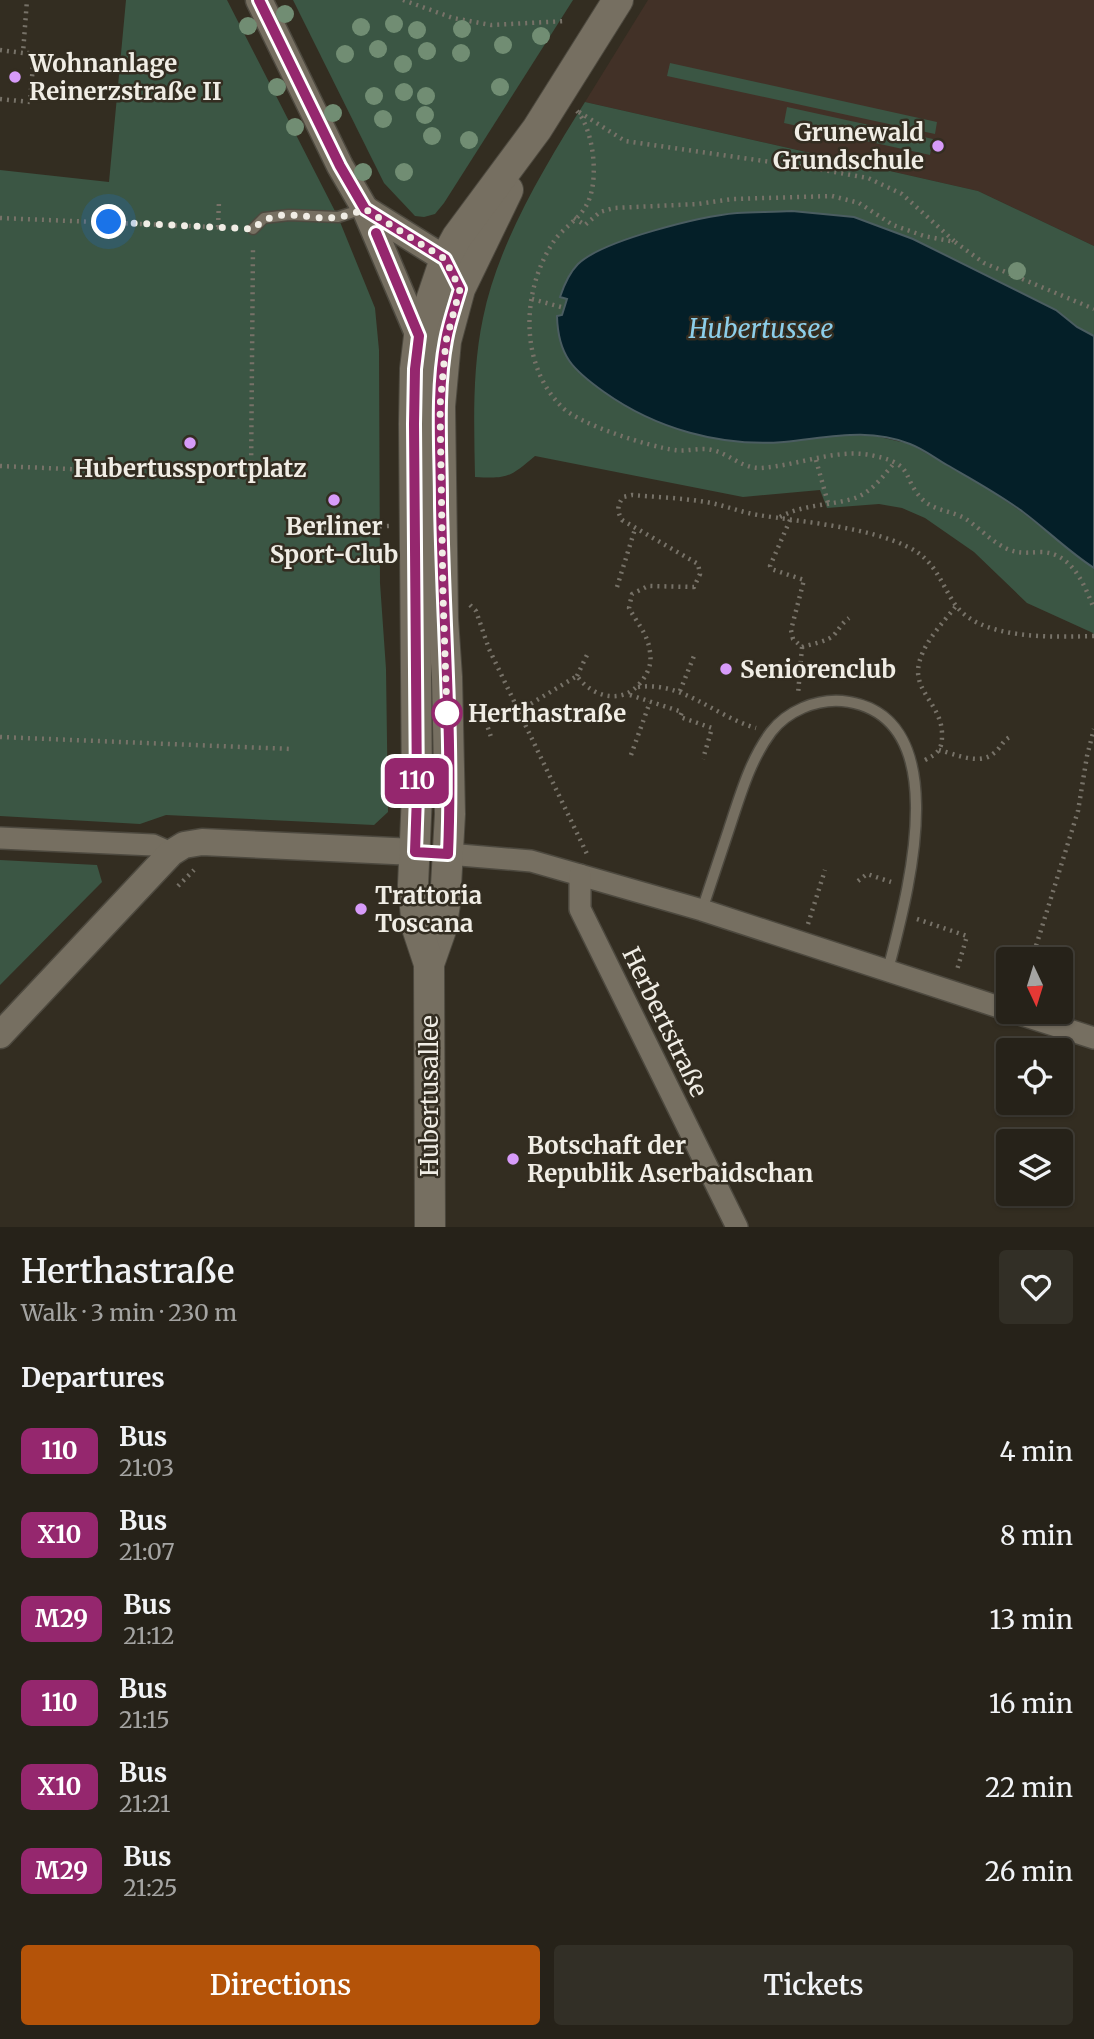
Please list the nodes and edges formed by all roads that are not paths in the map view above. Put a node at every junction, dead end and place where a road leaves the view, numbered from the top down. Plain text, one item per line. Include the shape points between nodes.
1 (259, 0) edge
2 (618, 0) edge
3 (537, 129) junction
4 (365, 209) junction
5 (253, 229) road end
6 (445, 259) junction
7 (460, 289) junction
8 (419, 336) junction
9 (0, 838) edge
10 (415, 852) junction
11 (171, 853) junction
12 (448, 854) junction
13 (584, 865) junction
14 (702, 910) junction
15 (429, 964) junction
16 (888, 970) junction
17 (996, 1006) edge
18 (1050, 1024) edge
19 (0, 1035) edge
20 (1094, 1038) edge
21 (430, 1227) edge
22 (737, 1227) edge

1 - 4 street
2 - 3 main road, Hubertusallee
3 - 6 main road, Hubertusallee
3 - 7 main road, Hubertusallee
4 - 5 lane via 338,217 264,218
4 - 6 street
4 - 8 street
6 - 7 main road
6 - 8 main road, Hubertusallee
7 - 12 main road, Hubertusallee via 446,341 440,406
8 - 10 main road, Hubertusallee via 414,424
9 - 11 street via 153,845
10 - 11 street via 202,842
10 - 12 main road
10 - 15 main road, Hubertusallee via 417,928
11 - 19 street
12 - 13 street
12 - 15 main road, Hubertusallee via 441,930
13 - 14 street
13 - 22 street, Herbertstraße via 580,909
14 - 16 street
14 - 16 lane via 738,798 772,730 801,707 834,700 868,707 892,724 905,747 914,783 915,839
15 - 21 main road, Hubertusallee
16 - 17 street
18 - 20 street

